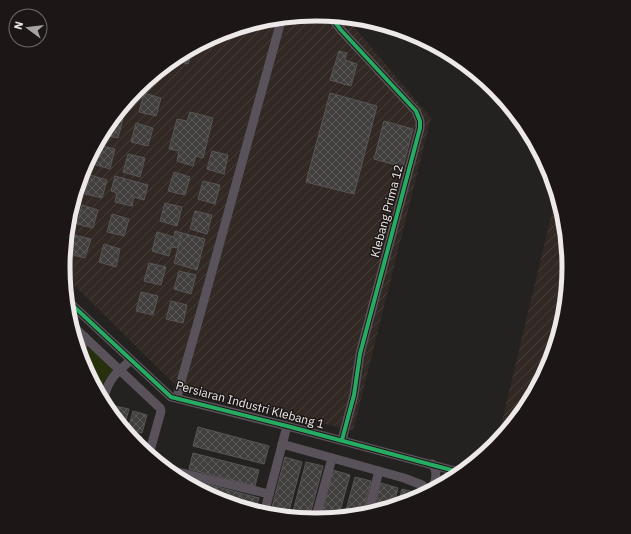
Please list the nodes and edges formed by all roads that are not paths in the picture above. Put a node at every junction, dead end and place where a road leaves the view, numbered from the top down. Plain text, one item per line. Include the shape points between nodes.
1 (335, 22) edge
2 (280, 24) edge
3 (73, 307) edge
4 (78, 331) edge
5 (85, 337) junction
6 (83, 345) edge
7 (131, 360) junction
8 (120, 370) junction
9 (105, 394) edge
10 (178, 398) junction
11 (287, 426) junction
12 (342, 440) junction
13 (282, 444) junction
14 (151, 450) edge
15 (332, 458) junction
16 (432, 464) junction
17 (379, 471) junction
18 (454, 471) edge
19 (180, 472) edge
20 (435, 482) edge
21 (424, 488) edge
22 (269, 494) junction
23 (370, 507) edge
24 (266, 508) edge
25 (317, 513) edge

1 - 12 street, Klebang Prima 12 via 416,111 420,121 360,354 354,395
2 - 10 street
3 - 7 street, Persiaran Industri Klebang 1
4 - 5 street
5 - 6 street
5 - 8 street
7 - 8 street
7 - 10 street, Persiaran Industri Klebang 1 via 170,396
8 - 9 street via 108,383
8 - 14 street via 160,408
10 - 11 street, Persiaran Industri Klebang 1
11 - 12 street, Persiaran Industri Klebang 1
11 - 13 street
12 - 16 street, Persiaran Industri Klebang 1
13 - 15 street
13 - 22 street
15 - 17 street
15 - 25 street
16 - 18 street, Persiaran Industri Klebang 1
16 - 20 street
17 - 21 street via 416,482
17 - 23 street
19 - 22 street
22 - 24 street

